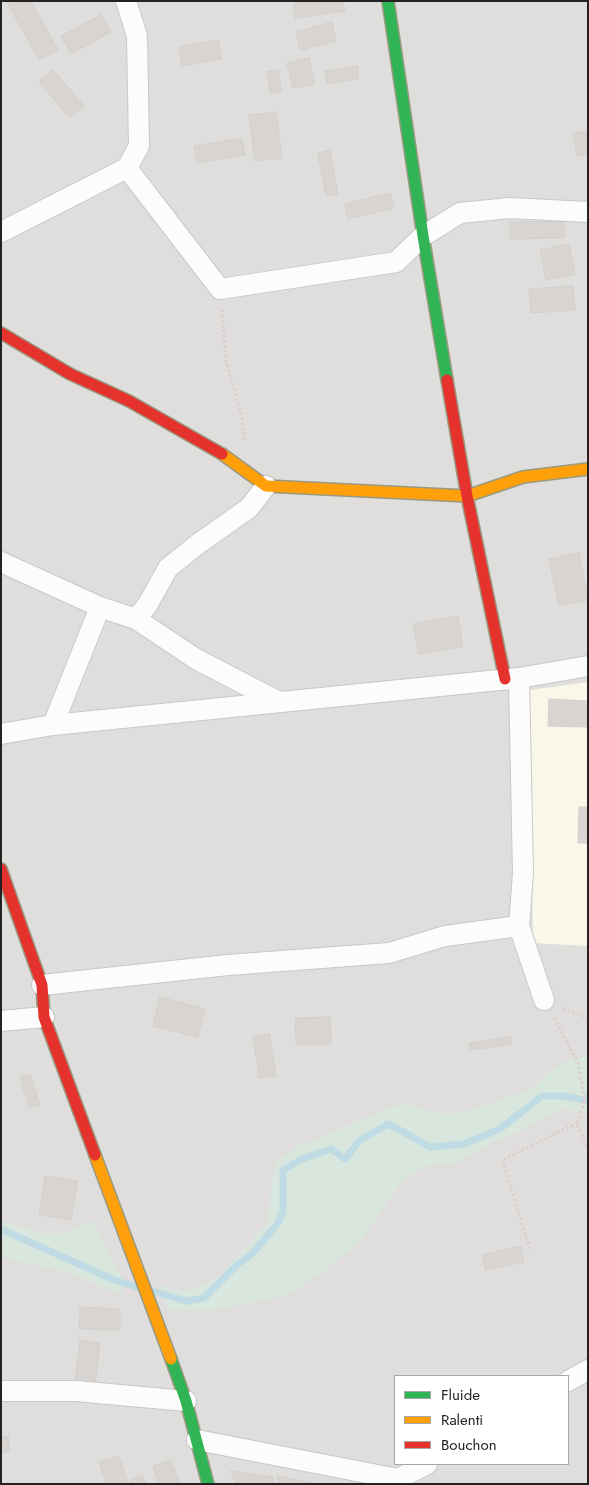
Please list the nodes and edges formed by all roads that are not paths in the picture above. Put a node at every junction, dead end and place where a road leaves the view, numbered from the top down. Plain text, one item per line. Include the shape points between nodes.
1 (126, 1) edge
2 (388, 1) edge
3 (127, 168) junction
4 (588, 212) edge
5 (1, 232) edge
6 (423, 236) junction
7 (1, 334) edge
8 (588, 469) edge
9 (266, 486) junction
10 (467, 496) junction
11 (1, 562) edge
12 (100, 607) junction
13 (136, 620) junction
14 (588, 666) edge
15 (512, 679) junction
16 (279, 702) junction
17 (54, 725) junction
18 (1, 734) edge
19 (1, 869) edge
20 (519, 926) junction
21 (42, 985) junction
22 (544, 1000) road end
23 (44, 1017) junction
24 (1, 1021) edge
25 (588, 1370) edge
26 (569, 1380) edge
27 (1, 1391) edge
28 (186, 1402) junction
29 (197, 1440) junction
30 (425, 1465) edge
31 (208, 1484) edge

1 - 3 street via 137,36 139,94 139,146
2 - 6 street
3 - 5 street
3 - 6 street via 220,289 396,262
4 - 6 street via 510,208 460,213
6 - 10 street
7 - 9 street via 70,374 129,401 223,455
8 - 10 street via 523,477
9 - 10 street
9 - 13 street via 249,508 168,568
10 - 15 street
11 - 12 street
12 - 13 street
12 - 17 street
13 - 16 street via 196,659
14 - 15 street
15 - 16 street
15 - 20 street via 523,872
16 - 17 street
17 - 18 street
19 - 21 street
20 - 21 street via 445,936 389,953 228,965
20 - 22 street
21 - 23 street
23 - 24 street
23 - 28 street
25 - 26 street
27 - 28 street via 76,1392
28 - 29 street
29 - 30 street via 398,1478
29 - 31 street

